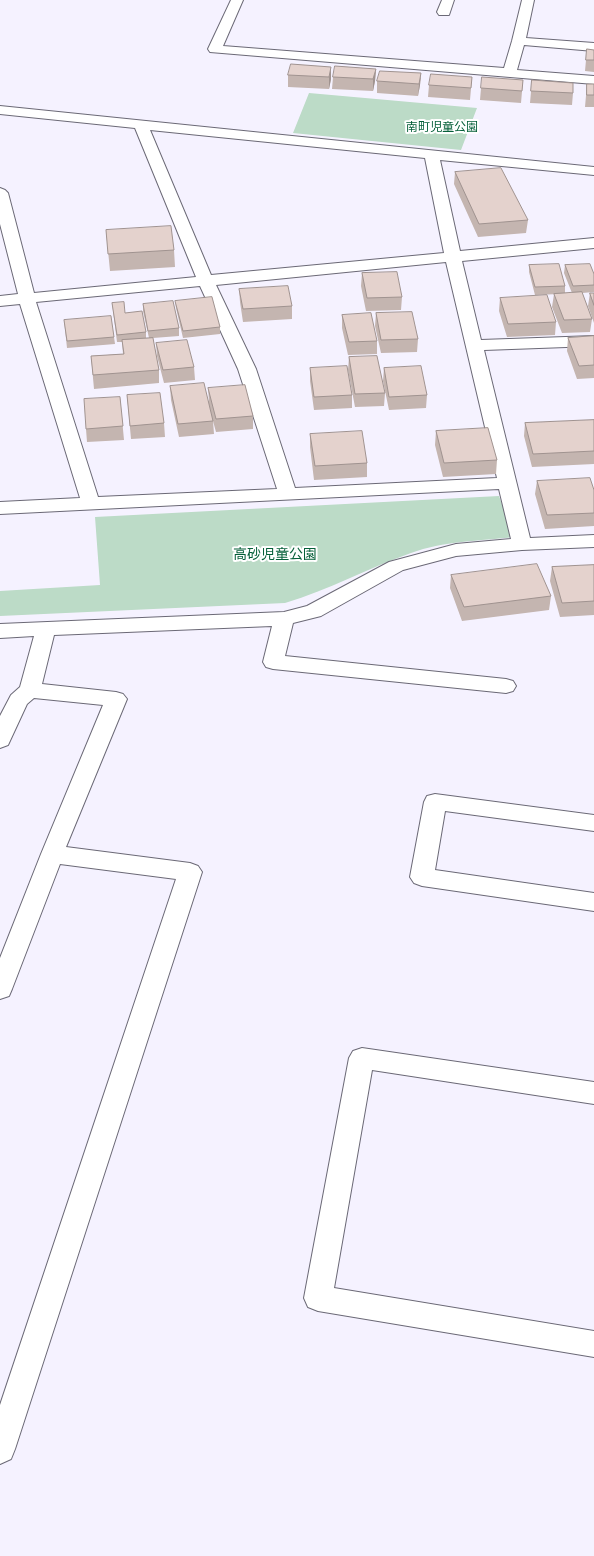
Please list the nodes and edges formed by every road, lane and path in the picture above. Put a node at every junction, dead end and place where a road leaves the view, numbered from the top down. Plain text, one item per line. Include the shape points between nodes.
1 (237, 0) edge
2 (528, 0) edge
3 (519, 41) junction
4 (594, 47) edge
5 (509, 73) junction
6 (594, 80) edge
7 (0, 110) edge
8 (140, 124) junction
9 (432, 155) junction
10 (594, 171) edge
11 (1, 203) edge
12 (594, 243) edge
13 (453, 257) junction
14 (206, 282) junction
15 (27, 299) junction
16 (0, 302) edge
17 (594, 341) edge
18 (474, 345) junction
19 (508, 483) junction
20 (288, 495) junction
21 (92, 504) junction
22 (0, 508) edge
23 (594, 541) edge
24 (522, 544) junction
25 (284, 619) junction
26 (46, 628) junction
27 (0, 631) edge
28 (506, 686) dead end
29 (30, 690) junction
30 (0, 740) edge
31 (594, 823) edge
32 (52, 854) junction
33 (594, 902) edge
34 (0, 989) edge
35 (594, 1093) edge
36 (594, 1344) edge
37 (0, 1449) edge

1 - 5 street via 215,49
2 - 3 street
3 - 4 street
3 - 5 street
5 - 6 street
7 - 8 street
8 - 9 street
8 - 14 street
9 - 10 street
9 - 13 street
11 - 15 street
12 - 13 street
13 - 14 street
13 - 18 street
14 - 15 street
14 - 20 street via 247,369
15 - 16 street
15 - 21 street
17 - 18 street
18 - 19 street
19 - 20 street
19 - 24 street
20 - 21 street
21 - 22 street
23 - 24 street
24 - 25 street via 456,550 396,566 314,611
25 - 26 street
25 - 28 street via 273,662
26 - 27 street
26 - 29 street
29 - 30 street via 18,700
29 - 32 street via 116,699
31 - 33 street via 435,802 422,877
32 - 34 street
32 - 37 street via 190,872
35 - 36 street via 362,1058 318,1298

